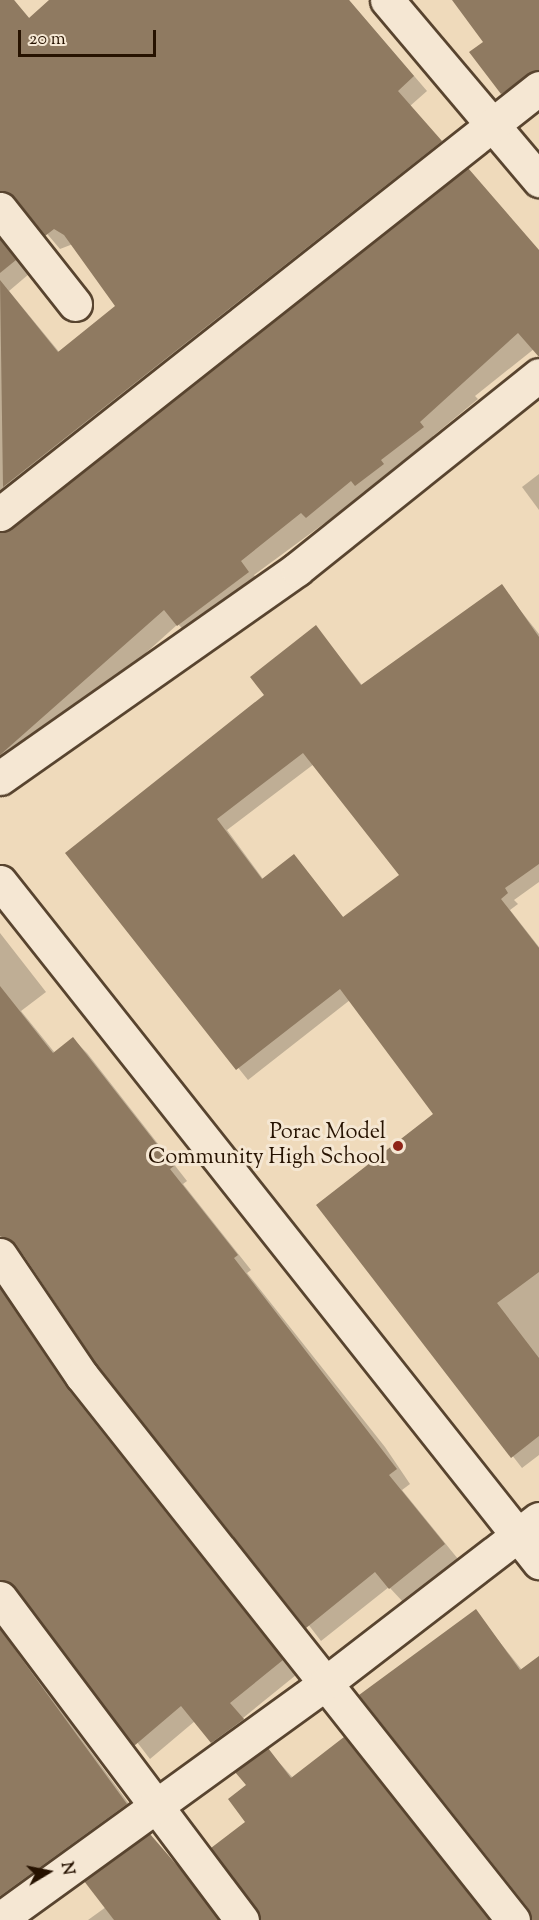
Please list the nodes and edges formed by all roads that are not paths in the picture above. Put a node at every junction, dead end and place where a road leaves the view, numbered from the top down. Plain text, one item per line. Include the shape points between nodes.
1 (387, 0) edge
2 (539, 88) edge
3 (489, 123) junction
4 (539, 180) edge
5 (0, 209) edge
6 (75, 304) dead end
7 (539, 375) edge
8 (0, 514) edge
9 (0, 778) edge
10 (0, 882) edge
11 (0, 1255) edge
12 (528, 1527) edge
13 (539, 1562) edge
14 (0, 1598) edge
15 (327, 1682) junction
16 (157, 1808) junction
17 (0, 1919) edge
18 (242, 1920) edge
19 (513, 1920) edge

1 - 3 street
2 - 3 street
3 - 4 street
3 - 8 street
5 - 6 street
7 - 9 street via 297,568
10 - 12 street
11 - 15 street via 82,1376
12 - 13 street
12 - 15 street
14 - 16 street
15 - 16 street
15 - 19 street
16 - 17 street
16 - 18 street

